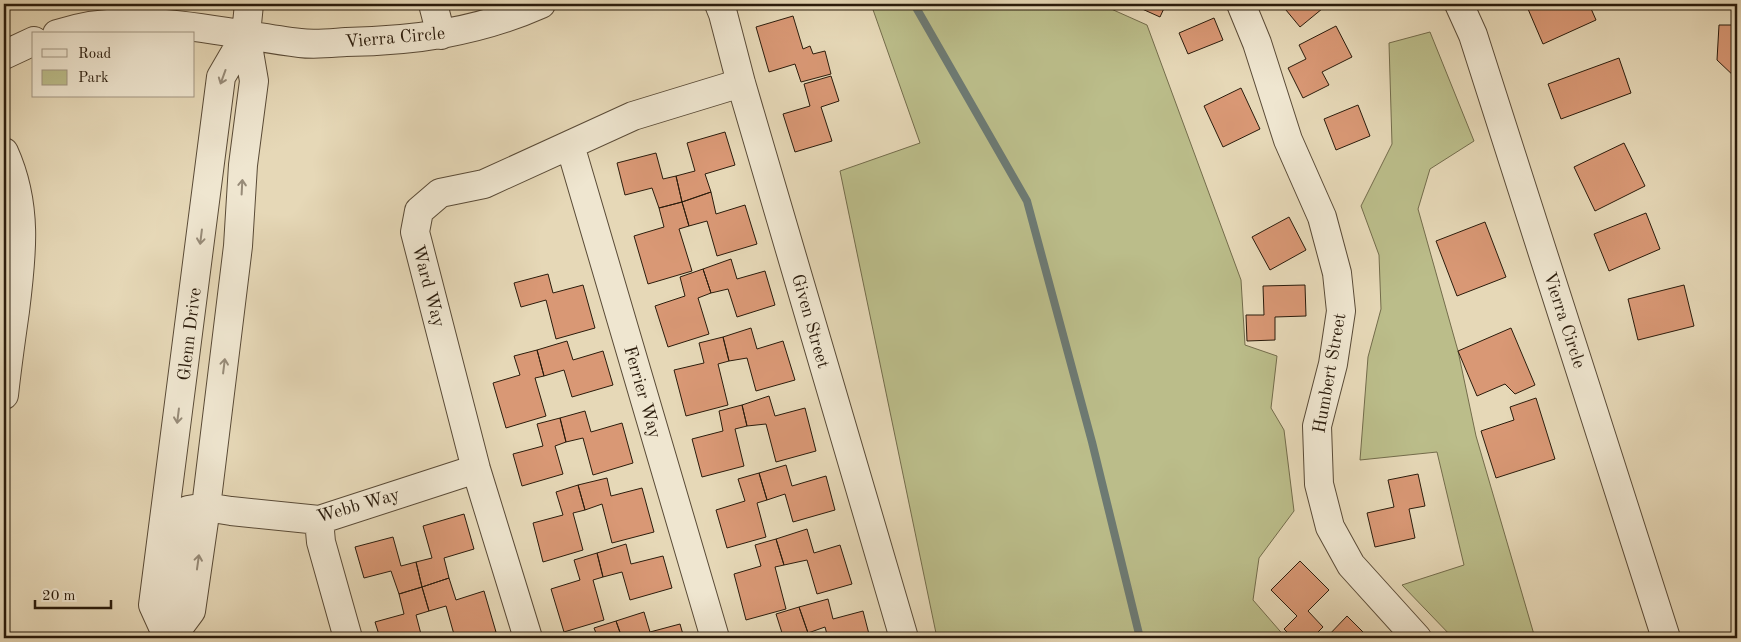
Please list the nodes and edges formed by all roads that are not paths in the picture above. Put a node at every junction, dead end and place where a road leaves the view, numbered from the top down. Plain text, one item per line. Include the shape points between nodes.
1 (249, 4) edge
2 (433, 4) edge
3 (541, 4) edge
4 (718, 4) edge
5 (1241, 4) edge
6 (1459, 4) edge
7 (64, 32) edge
8 (246, 34) junction
9 (441, 35) junction
10 (32, 42) edge
11 (4, 55) edge
12 (742, 83) junction
13 (570, 145) junction
14 (4, 152) edge
15 (4, 395) edge
16 (476, 469) junction
17 (206, 507) junction
18 (318, 520) junction
19 (169, 638) edge
20 (348, 638) edge
21 (528, 638) edge
22 (715, 638) edge
23 (904, 638) edge
24 (1417, 638) edge
25 (1666, 638) edge

1 - 8 street, Glenn Drive
2 - 9 street
3 - 9 street, Vierra Circle via 480,26
4 - 12 street, Given Street
5 - 24 street, Humbert Street via 1288,140 1322,217 1337,273 1341,311 1333,364 1317,426 1320,484 1330,527 1351,565
6 - 25 street, Vierra Circle via 1474,35
7 - 8 street, Vierra Circle via 110,23 150,22
8 - 9 street, Vierra Circle via 302,43 384,42
17 -> 8 street, Glenn Drive via 238,246 243,165 254,81
8 -> 19 street, Glenn Drive via 221,77 153,605
10 - 11 street
12 - 13 street, Ward Way via 633,116
12 - 23 street, Given Street
13 - 16 street, Ward Way via 484,184 440,193 420,211 415,232
13 - 22 street, Ferrier Way
14 - 15 street via 15,184 22,256
16 - 18 street, Webb Way
16 - 21 street, Ward Way
17 - 18 street, Webb Way
17 - 19 street via 188,510 182,524
18 - 20 street via 321,542

